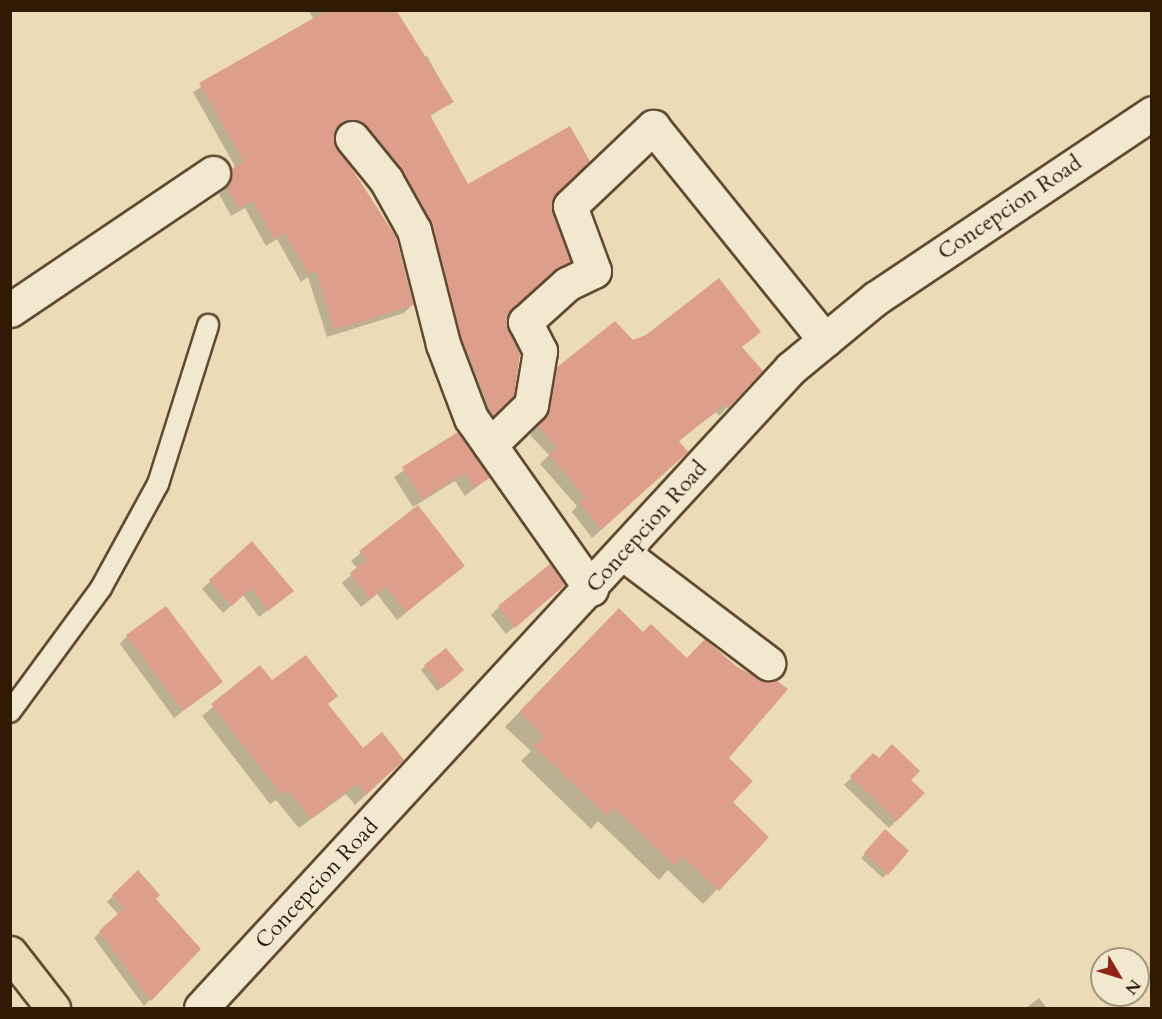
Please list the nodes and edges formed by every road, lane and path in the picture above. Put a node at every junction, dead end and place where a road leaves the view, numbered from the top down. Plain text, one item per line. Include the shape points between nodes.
1 (1152, 113) edge
2 (352, 138) dead end
3 (213, 173) dead end
4 (10, 310) edge
5 (208, 325) dead end
6 (825, 340) junction
7 (490, 445) junction
8 (624, 554) junction
9 (591, 589) junction
10 (768, 663) dead end
11 (10, 712) edge
12 (10, 953) edge
13 (53, 1008) edge
14 (201, 1008) edge

1 - 6 street, Concepcion Road via 876,298
2 - 7 street via 386,180 414,230 443,344 471,418
3 - 4 street
5 - 11 lane via 158,484 101,588
6 - 7 street via 653,127 570,206 594,271 567,284 525,322 540,351 531,405
6 - 8 street, Concepcion Road via 791,368
7 - 9 street
8 - 9 street, Concepcion Road
8 - 10 street
9 - 14 street, Concepcion Road
12 - 13 highway

